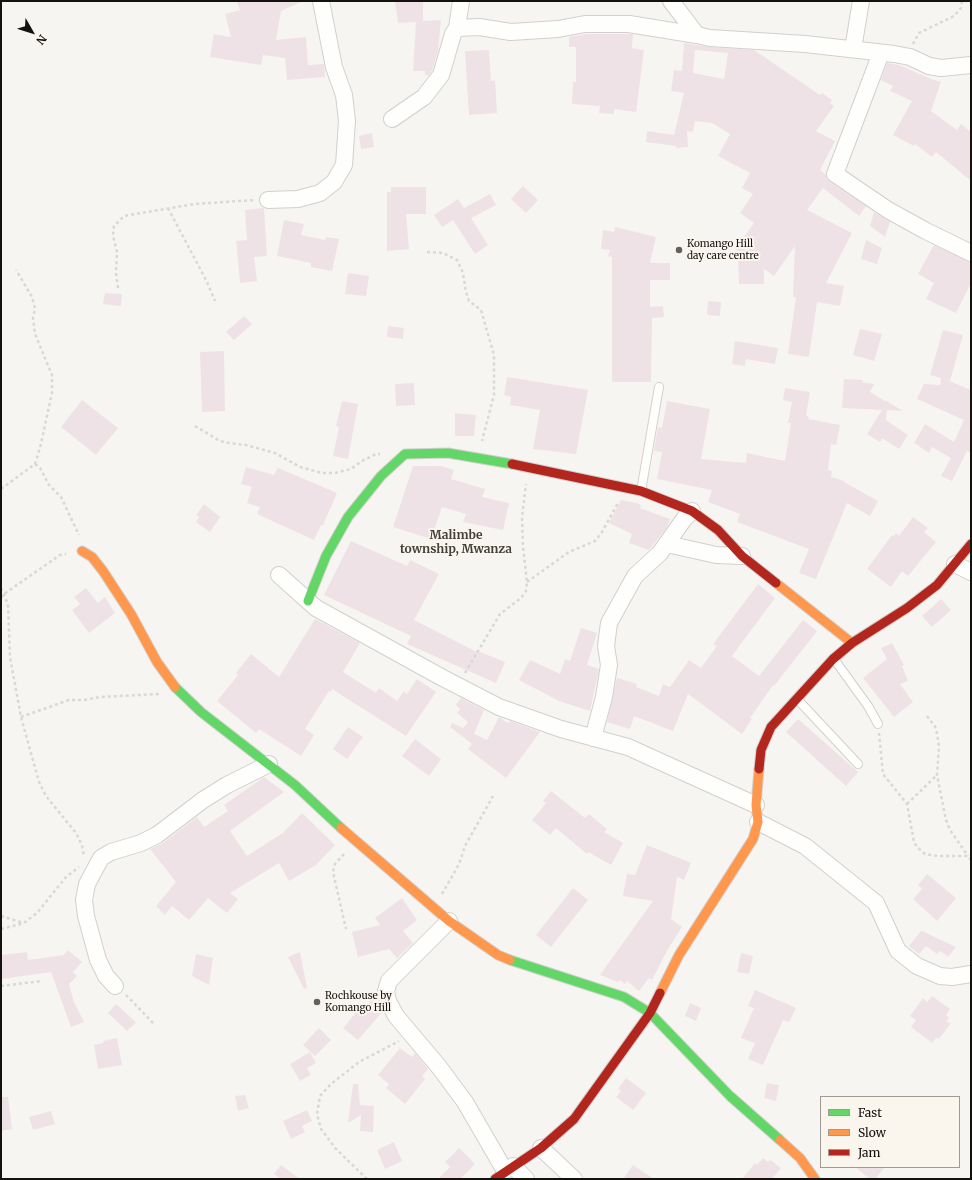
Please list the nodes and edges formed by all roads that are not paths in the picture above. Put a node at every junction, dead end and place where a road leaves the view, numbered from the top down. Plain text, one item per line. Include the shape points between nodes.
1 (321, 1) edge
2 (461, 1) edge
3 (671, 1) edge
4 (861, 1) edge
5 (457, 28) junction
6 (697, 35) junction
7 (853, 49) junction
8 (881, 53) junction
9 (971, 65) edge
10 (392, 119) dead end
11 (268, 200) road end
12 (971, 253) edge
13 (659, 387) dead end
14 (640, 491) junction
15 (692, 511) junction
16 (667, 544) junction
17 (971, 544) edge
18 (82, 551) road end
19 (742, 556) junction
20 (955, 564) junction
21 (971, 572) edge
22 (279, 575) dead end
23 (308, 601) junction
24 (852, 643) junction
25 (833, 659) junction
26 (796, 698) junction
27 (878, 724) road end
28 (593, 738) junction
29 (269, 764) junction
30 (858, 764) dead end
31 (756, 805) junction
32 (758, 822) junction
33 (449, 921) junction
34 (971, 974) edge
35 (115, 986) road end
36 (650, 1014) junction
37 (541, 1148) junction
38 (504, 1172) edge
39 (526, 1179) edge
40 (574, 1179) edge
41 (814, 1179) edge

1 - 11 street via 334,67 344,95 347,122 344,165 334,182 320,193 298,199
2 - 5 street
3 - 6 street
4 - 7 street
5 - 6 street via 479,27 511,32 558,29 585,24 629,24
5 - 10 street via 452,34 441,75 424,97
6 - 7 street
7 - 8 street
8 - 9 street via 910,57 929,66 941,68
8 - 12 street via 835,174 888,210
13 - 14 lane
14 - 15 street
14 - 23 street via 448,453 405,454 381,476 348,518 326,556
15 - 16 street
15 - 19 street via 718,530
16 - 19 street via 716,555
16 - 28 street via 635,576 609,623 606,646 609,665
17 - 20 street
18 - 29 street via 103,571 131,614 157,662 178,691
19 - 24 street
20 - 21 street
20 - 24 street via 937,585 907,608
22 - 23 street
23 - 28 street via 316,608 498,707
24 - 25 street
25 - 26 street
25 - 27 lane via 868,706
26 - 30 lane
26 - 31 street via 770,727 761,750
28 - 31 street via 628,747
29 - 33 street
29 - 35 street via 209,796 157,835 101,858 87,884 84,900 98,960 106,976
31 - 32 street
32 - 34 street via 805,846 872,900 880,911 898,952 917,966 940,976
32 - 36 street via 753,839 679,955
33 - 36 street via 498,955 624,997
33 - 38 street via 389,981 386,991 388,1001 396,1016 465,1102
36 - 37 street via 574,1120
36 - 41 street via 730,1096 800,1158
37 - 38 street
37 - 40 street
38 - 39 street

